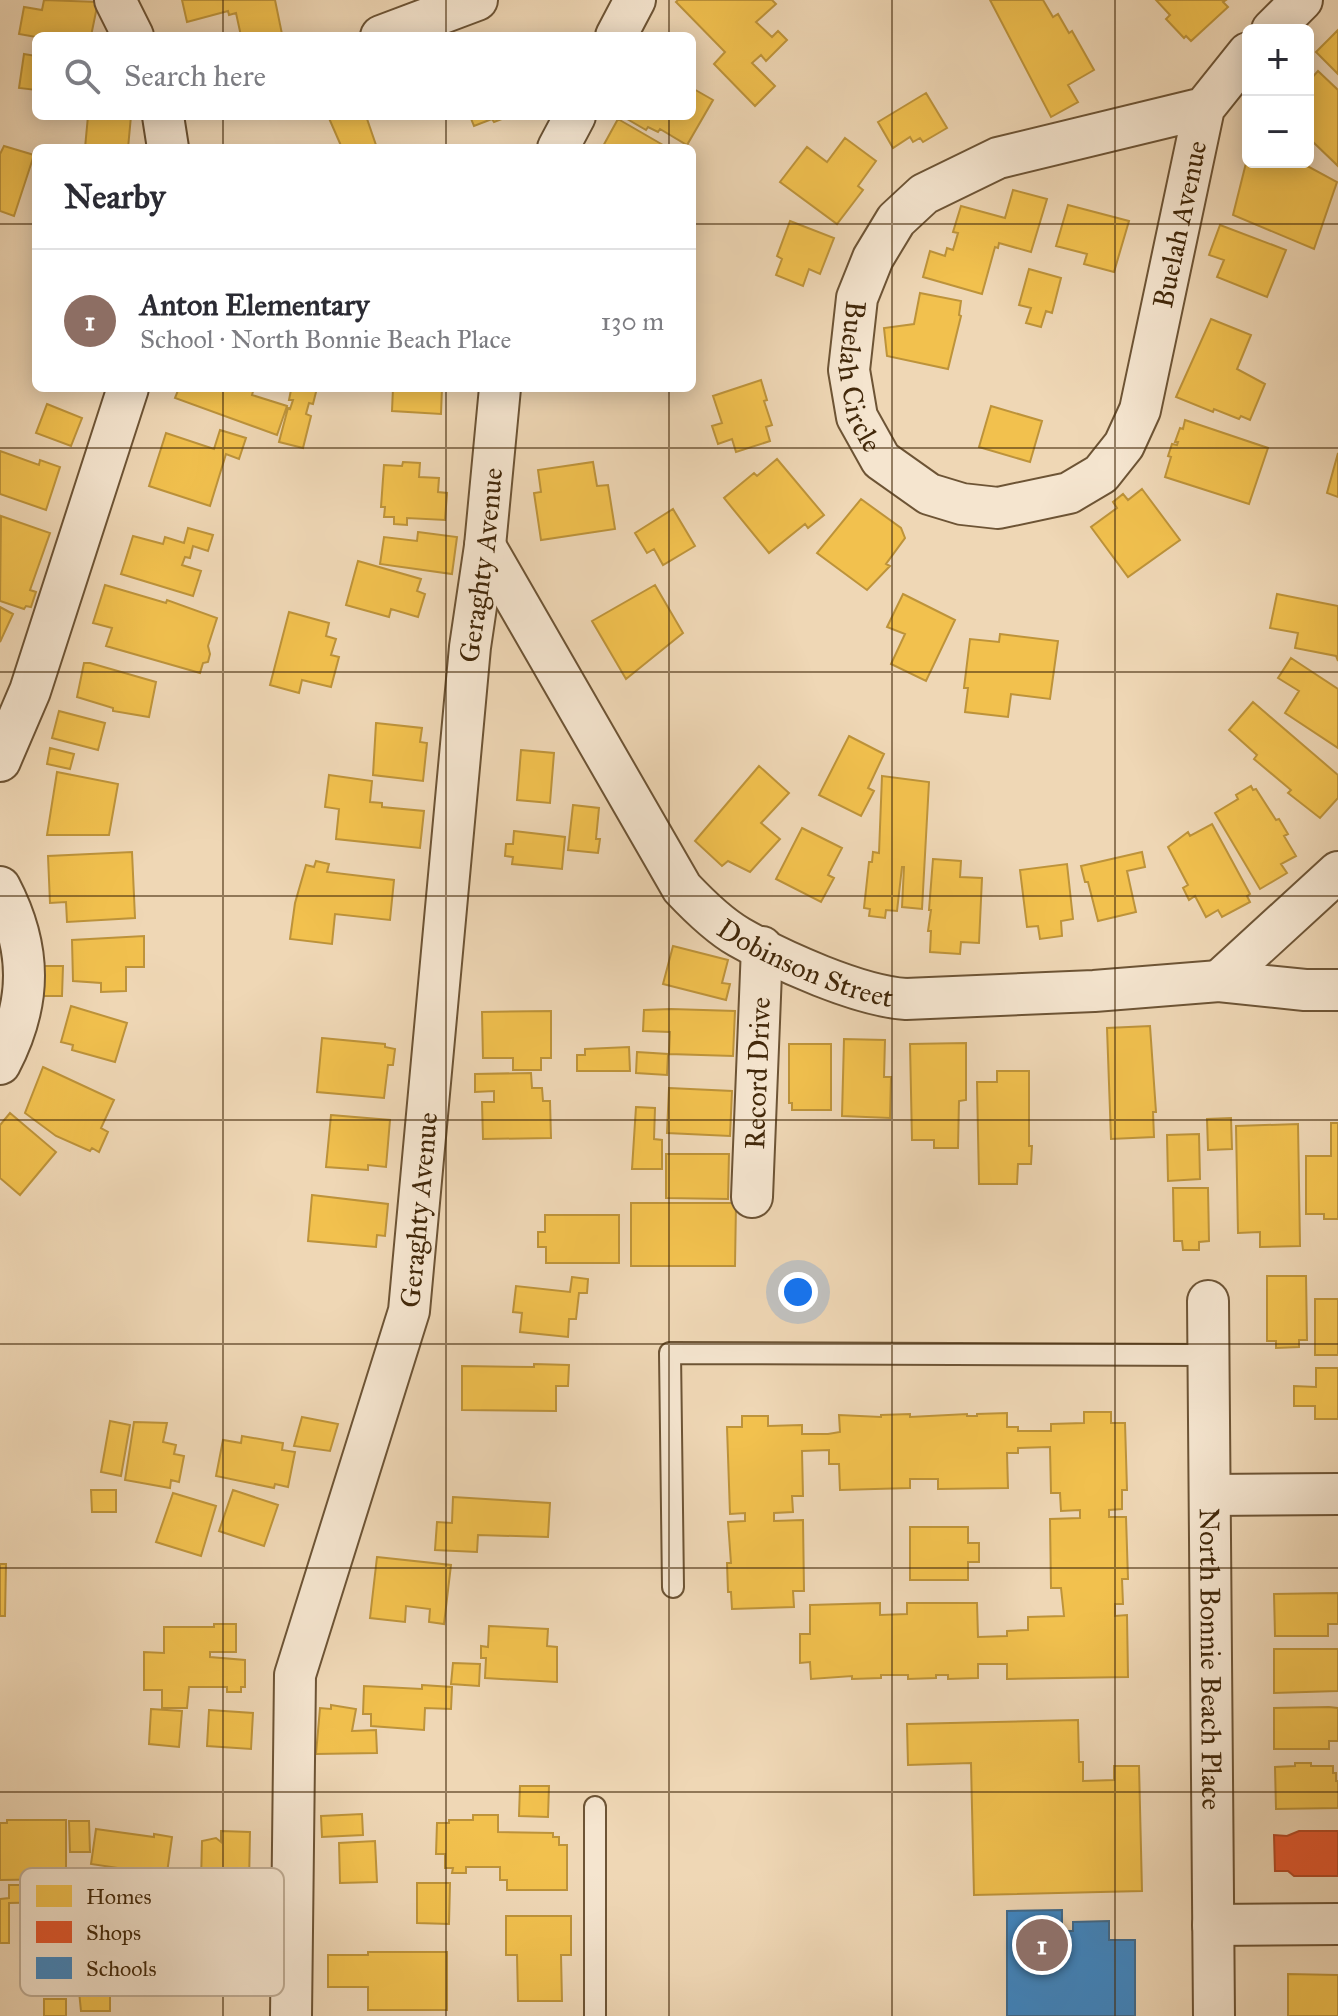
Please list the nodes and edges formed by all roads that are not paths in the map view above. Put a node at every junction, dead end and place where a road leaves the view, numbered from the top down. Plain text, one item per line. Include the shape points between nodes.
1 (115, 0) edge
2 (477, 0) edge
3 (635, 0) edge
4 (1302, 0) edge
5 (1278, 24) edge
6 (131, 32) edge
7 (392, 32) edge
8 (618, 32) edge
9 (1242, 60) edge
10 (1204, 108) junction
11 (573, 120) edge
12 (560, 144) edge
13 (127, 392) edge
14 (500, 392) edge
15 (1140, 410) joint
16 (485, 546) junction
17 (0, 761) edge
18 (1338, 872) edge
19 (0, 887) edge
20 (762, 947) junction
21 (1219, 981) junction
22 (1338, 990) edge
23 (0, 1064) edge
24 (752, 1197) dead end
25 (1208, 1301) dead end
26 (1209, 1355) junction
27 (1338, 1494) edge
28 (1210, 1495) junction
29 (673, 1587) dead end
30 (595, 1807) dead end
31 (1338, 1924) edge
32 (1213, 1925) junction
33 (291, 2016) edge
34 (595, 2016) edge
35 (1214, 2016) edge

1 - 6 street
2 - 7 street
3 - 8 street
4 - 5 street
9 - 10 street, Buelah Avenue
10 - 15 street, Buelah Avenue
10 - 15 street, Buelah Circle via 998,158 924,194 896,220 857,298 849,370 857,417 881,460 929,494 998,508 1069,493 1101,474 1124,445
11 - 12 street
13 - 17 street via 30,691
14 - 16 street, Geraghty Avenue
16 - 20 street, Dobinson Street via 682,888 738,936
16 - 33 street, Geraghty Avenue via 468,663 409,1311 295,1675
18 - 21 street
19 - 23 street via 12,909 25,962 19,1020
20 - 21 street, Dobinson Street via 882,998
20 - 24 street, Record Drive
21 - 22 street, Dobinson Street
25 - 26 street, North Bonnie Beach Place
26 - 28 street, North Bonnie Beach Place
26 - 29 lane via 670,1353
27 - 28 street
28 - 32 street, North Bonnie Beach Place
30 - 34 lane
31 - 32 street
32 - 35 street, North Bonnie Beach Place

